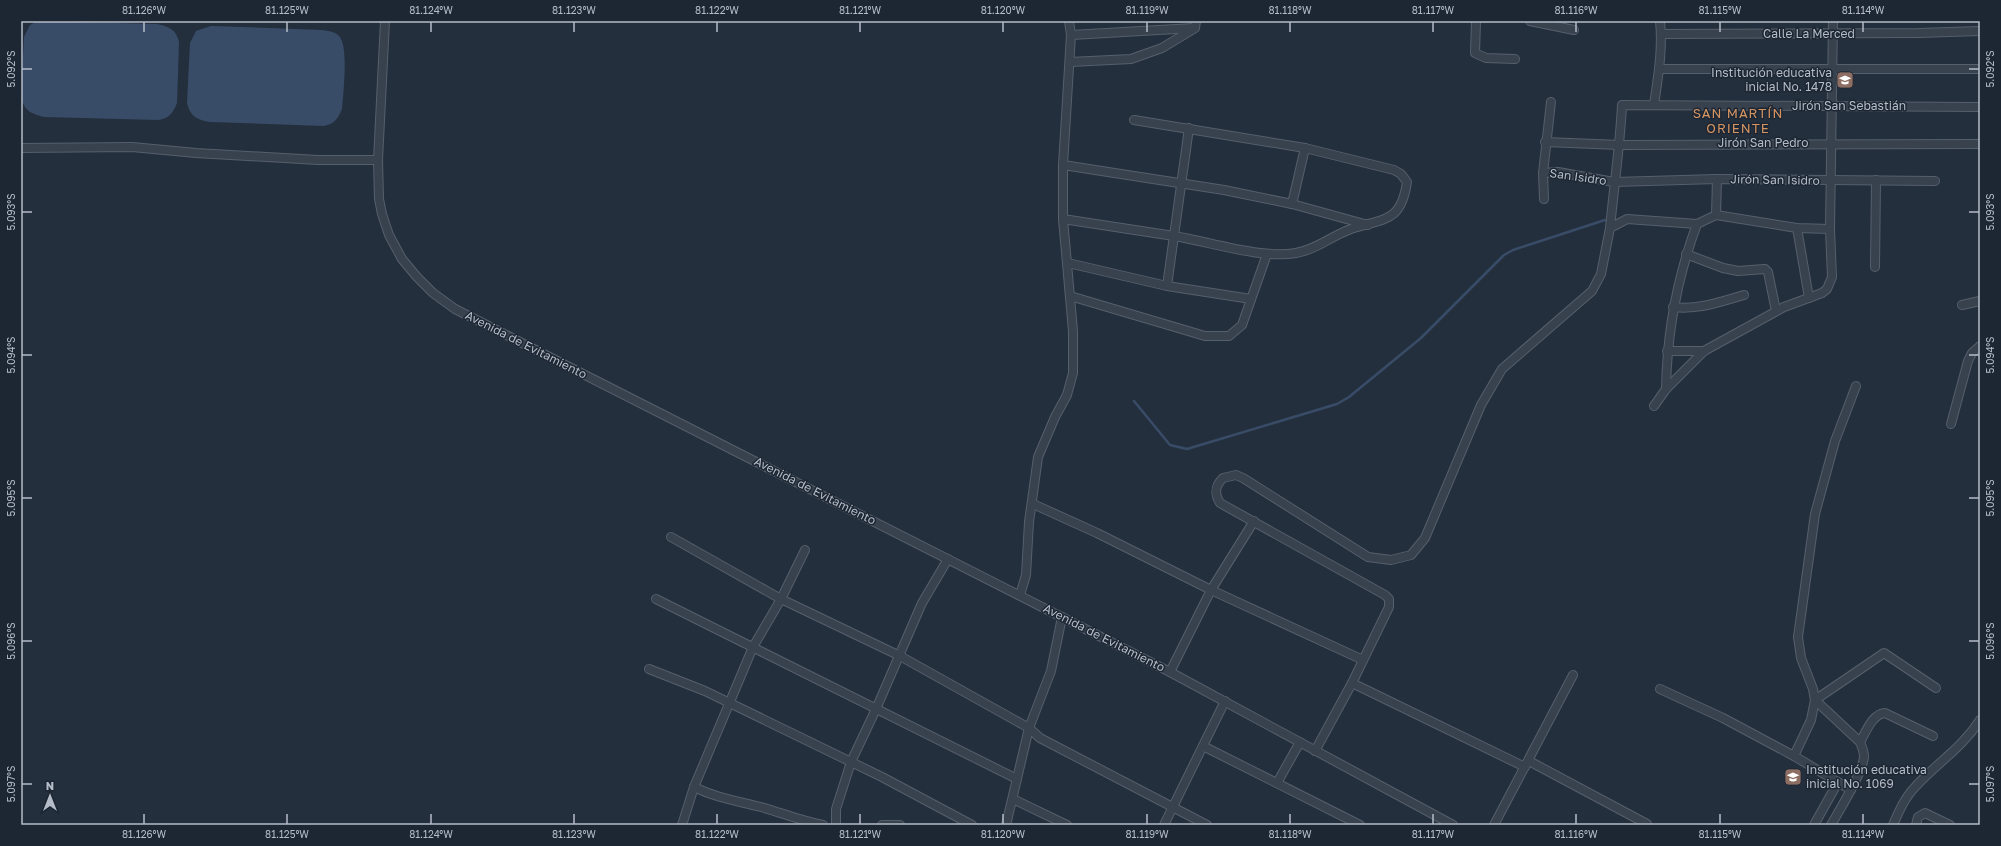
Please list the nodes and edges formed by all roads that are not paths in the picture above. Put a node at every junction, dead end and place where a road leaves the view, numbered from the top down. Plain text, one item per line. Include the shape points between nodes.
1 (385, 21) edge
2 (1069, 21) edge
3 (1476, 21) edge
4 (1530, 21) edge
5 (1660, 21) edge
6 (1833, 21) edge
7 (1195, 24) edge
8 (1574, 30) dead end
9 (1980, 31) edge
10 (1662, 34) junction
11 (1833, 34) junction
12 (1071, 35) junction
13 (1515, 59) dead end
14 (1070, 62) junction
15 (1659, 69) junction
16 (1833, 69) junction
17 (1980, 69) edge
18 (1551, 102) dead end
19 (1654, 105) junction
20 (1832, 106) junction
21 (1980, 107) edge
22 (1134, 120) dead end
23 (1189, 128) junction
24 (1545, 142) junction
25 (1832, 144) junction
26 (1980, 144) edge
27 (1620, 145) junction
28 (21, 148) edge
29 (1305, 148) junction
30 (378, 160) junction
31 (1063, 165) junction
32 (1543, 173) junction
33 (1717, 180) junction
34 (1876, 180) junction
35 (1832, 181) junction
36 (1935, 181) dead end
37 (1182, 182) junction
38 (1614, 182) junction
39 (1544, 199) dead end
40 (1292, 204) junction
41 (1716, 215) junction
42 (1063, 219) junction
43 (1697, 224) junction
44 (1369, 225) junction
45 (1610, 228) junction
46 (1797, 228) junction
47 (1830, 229) junction
48 (1174, 236) junction
49 (1267, 254) junction
50 (1686, 254) junction
51 (1068, 263) junction
52 (1875, 267) dead end
53 (1167, 286) junction
54 (1744, 295) dead end
55 (1070, 296) junction
56 (1808, 298) junction
57 (1251, 299) junction
58 (1980, 302) edge
59 (1962, 305) dead end
60 (1673, 307) junction
61 (1776, 311) junction
62 (1980, 346) edge
63 (1667, 351) junction
64 (1704, 351) junction
65 (1856, 386) dead end
66 (1666, 389) junction
67 (1654, 406) dead end
68 (1951, 424) dead end
69 (1033, 504) junction
70 (1254, 521) junction
71 (671, 537) dead end
72 (805, 550) dead end
73 (948, 559) junction
74 (1211, 590) junction
75 (1020, 595) junction
76 (656, 599) dead end
77 (782, 599) junction
78 (1062, 617) junction
79 (753, 647) junction
80 (900, 656) junction
81 (1363, 660) junction
82 (649, 669) dead end
83 (1170, 672) junction
84 (1573, 675) dead end
85 (1352, 683) junction
86 (1936, 688) dead end
87 (1660, 689) dead end
88 (1814, 700) junction
89 (1225, 701) junction
90 (729, 704) junction
91 (876, 709) junction
92 (1980, 720) edge
93 (1029, 728) junction
94 (1933, 736) dead end
95 (1300, 742) junction
96 (1860, 742) junction
97 (1203, 746) junction
98 (1315, 751) junction
99 (1794, 756) junction
100 (851, 762) junction
101 (1527, 764) junction
102 (1017, 779) junction
103 (1838, 782) junction
104 (1278, 783) junction
105 (694, 787) junction
106 (1851, 790) junction
107 (1012, 799) junction
108 (1174, 808) junction
109 (1647, 824) edge
110 (682, 825) edge
111 (823, 825) edge
112 (836, 825) edge
113 (882, 825) edge
114 (900, 825) edge
115 (972, 825) edge
116 (1006, 825) edge
117 (1067, 825) edge
118 (1164, 825) edge
119 (1207, 825) edge
120 (1360, 825) edge
121 (1453, 825) edge
122 (1494, 825) edge
123 (1814, 825) edge
124 (1831, 825) edge
125 (1892, 825) edge
126 (1916, 825) edge
127 (1950, 825) edge

1 - 30 street, Avenida de Evitamiento
2 - 12 street
3 - 13 street via 1475,53 1486,58
4 - 8 street
5 - 10 street
6 - 11 street
7 - 12 street
7 - 14 street via 1162,48 1131,59
9 - 11 street, Calle La Merced
10 - 11 street, Calle La Merced
10 - 15 street
11 - 16 street
12 - 14 street
14 - 31 street
15 - 16 street
15 - 19 street
16 - 17 street
16 - 20 street
18 - 24 street
19 - 20 street, Jirón San Sebastián
19 - 27 street, Jirón San Sebastián via 1622,105
20 - 21 street, Jirón San Sebastián
20 - 25 street
22 - 23 street
23 - 29 street
23 - 37 street
24 - 27 street, Jirón San Pedro
24 - 32 street
25 - 26 street, Jirón San Pedro
25 - 27 street, Jirón San Pedro
25 - 35 street
27 - 38 street
28 - 30 street via 132,147 310,159
29 - 40 street
29 - 44 street via 1394,170 1405,177 1406,192 1402,204 1395,213
30 - 73 street, Avenida de Evitamiento via 379,199 389,235 402,259 433,293 455,309
31 - 37 street
31 - 42 street
32 - 38 street, San Isidro via 1558,172
32 - 39 street
33 - 35 street, Jirón San Isidro
33 - 38 street, Jirón San Isidro
33 - 41 street
34 - 35 street, Jirón San Isidro
34 - 36 street, Jirón San Isidro
34 - 52 street
35 - 47 street
37 - 40 street
37 - 48 street
38 - 45 street
40 - 44 street
41 - 43 street
41 - 46 street
42 - 48 street
42 - 51 street
43 - 45 street via 1627,219
43 - 50 street
44 - 49 street via 1351,230 1318,247 1291,254
45 - 70 street via 1601,274 1592,291 1508,364 1499,375 1481,405 1425,538 1411,555 1391,560 1368,557 1243,478 1236,475 1224,478 1216,488 1216,497 1220,503
46 - 47 street
46 - 56 street
47 - 56 street via 1832,277 1827,289
48 - 49 street
48 - 53 street
49 - 57 street
50 - 60 street
50 - 61 street via 1738,271 1765,269 1768,272
51 - 53 street
51 - 55 street
53 - 57 street
54 - 60 street via 1701,307
55 - 57 street via 1205,336 1229,336 1242,325
55 - 69 street via 1073,331 1072,382 1040,451
56 - 61 street
58 - 59 street
60 - 63 street
61 - 64 street
62 - 68 street via 1968,361
63 - 64 street
63 - 66 street
64 - 66 street
65 - 88 street via 1836,441 1815,514 1800,621 1798,648
66 - 67 street
69 - 74 street
69 - 75 street via 1029,522 1026,575
70 - 74 street
70 - 81 street via 1389,599 1389,607
71 - 77 street
72 - 77 street
73 - 75 street, Avenida de Evitamiento
73 - 80 street via 922,602
74 - 81 street
74 - 83 street
75 - 78 street, Avenida de Evitamiento
76 - 79 street
77 - 79 street
77 - 80 street
78 - 83 street, Avenida de Evitamiento
78 - 93 street via 1051,671
79 - 90 street
79 - 91 street
80 - 91 street
80 - 93 street
81 - 85 street
82 - 90 street via 705,691
83 - 89 street, Avenida de Evitamiento
84 - 101 street
85 - 98 street
85 - 101 street
86 - 88 street via 1884,653
87 - 99 street via 1723,718
88 - 96 street
88 - 99 street via 1811,720
89 - 95 street, Avenida de Evitamiento
89 - 97 street
90 - 100 street
90 - 105 street
91 - 100 street
91 - 102 street
92 - 125 street via 1967,739 1915,787
93 - 102 street
93 - 108 street via 1040,738
94 - 96 street via 1885,713 1875,717
95 - 98 street, Avenida de Evitamiento
95 - 104 street
96 - 106 street via 1864,759
97 - 104 street
97 - 108 street
98 - 121 street, Avenida de Evitamiento
99 - 103 street
100 - 112 street via 836,809
100 - 115 street
101 - 109 street
101 - 122 street
102 - 107 street
103 - 106 street
103 - 123 street
104 - 120 street
105 - 110 street
105 - 111 street via 723,799
106 - 124 street
107 - 116 street
107 - 117 street
108 - 118 street
108 - 119 street
113 - 114 street
126 - 127 street via 1918,817 1925,813

